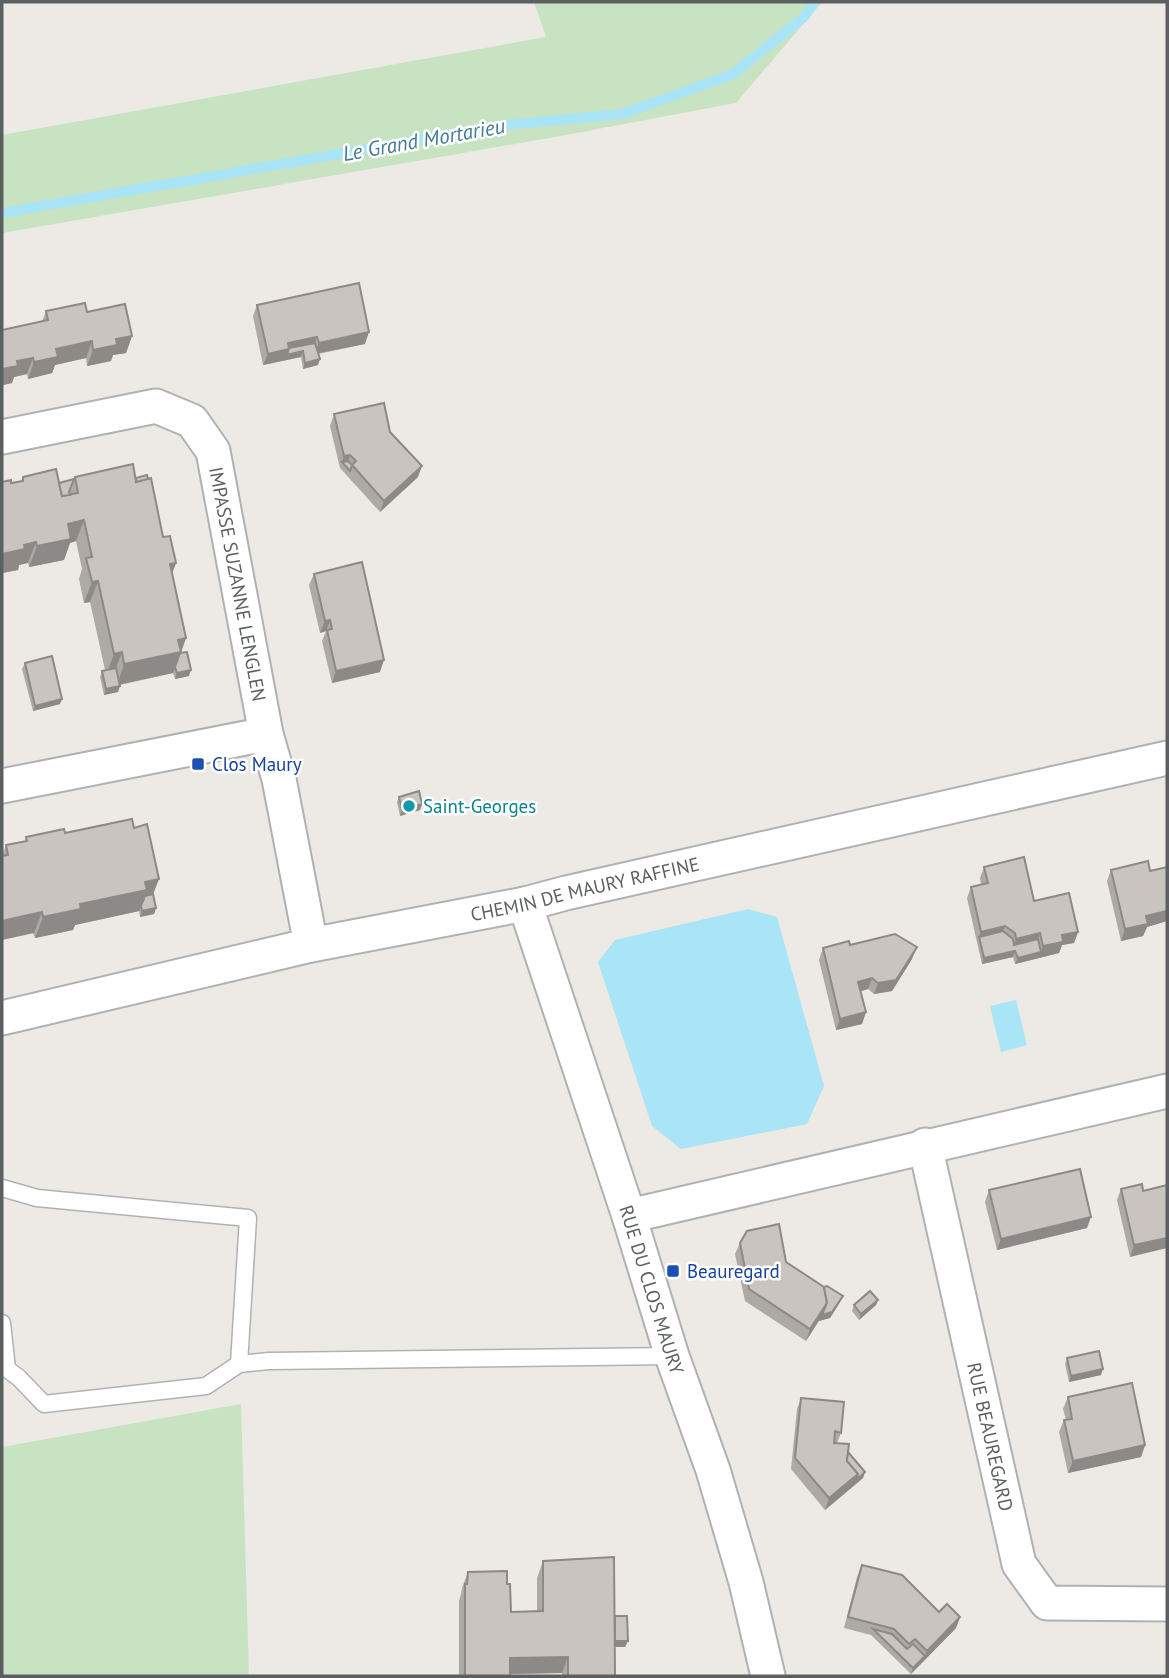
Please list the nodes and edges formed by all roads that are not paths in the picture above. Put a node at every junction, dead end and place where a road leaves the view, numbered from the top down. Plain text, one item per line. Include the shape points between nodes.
1 (2, 438) edge
2 (267, 734) junction
3 (1167, 758) edge
4 (2, 786) edge
5 (525, 904) junction
6 (311, 945) junction
7 (2, 1018) edge
8 (1167, 1091) edge
9 (925, 1145) junction
10 (2, 1188) edge
11 (629, 1216) junction
12 (2, 1323) edge
13 (672, 1356) junction
14 (239, 1364) junction
15 (1167, 1604) edge
16 (768, 1676) edge

1 - 2 street, IMPASSE SUZANNE LENGLEN via 156,406 192,421 213,451
2 - 4 street
2 - 6 street, IMPASSE SUZANNE LENGLEN
3 - 5 street, CHEMIN DE MAURY RAFFINE
5 - 6 street, CHEMIN DE MAURY RAFFINE
5 - 11 street, RUE DU CLOS MAURY
6 - 7 street, CHEMIN DE MAURY RAFFINE
8 - 9 street
9 - 11 street
9 - 15 street, RUE BEAUREGARD via 1019,1564 1047,1603
10 - 14 lane via 37,1198 248,1218
11 - 13 street, RUE DU CLOS MAURY
12 - 14 lane via 7,1369 44,1404 206,1386
13 - 14 lane
13 - 16 street, RUE DU CLOS MAURY via 713,1470

